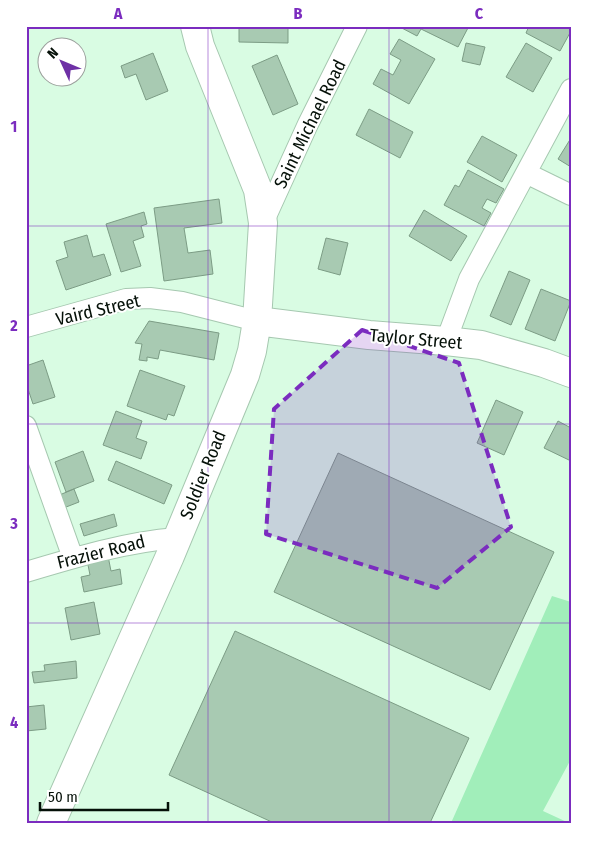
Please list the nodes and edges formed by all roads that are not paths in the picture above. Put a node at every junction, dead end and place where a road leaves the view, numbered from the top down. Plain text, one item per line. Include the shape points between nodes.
1 (195, 26) edge
2 (357, 26) edge
3 (571, 89) edge
4 (526, 173) junction
5 (571, 195) edge
6 (263, 223) junction
7 (257, 321) junction
8 (26, 328) edge
9 (446, 341) junction
10 (571, 372) edge
11 (26, 426) edge
12 (178, 538) junction
13 (73, 558) junction
14 (26, 572) edge
15 (51, 823) edge

1 - 6 main road, Soldier Road via 200,46 258,190
2 - 6 street, Saint Michael Road
3 - 4 street
4 - 5 street
4 - 9 street via 469,279
6 - 7 main road, Soldier Road
7 - 8 street, Vaird Street via 182,302 150,298 126,299
7 - 9 main road, Taylor Street
7 - 12 main road, Soldier Road via 245,375
9 - 10 main road, Taylor Street via 481,346
11 - 13 street
12 - 13 street, Frazier Road via 151,540
12 - 15 main road, Soldier Road
13 - 14 street, Frazier Road

